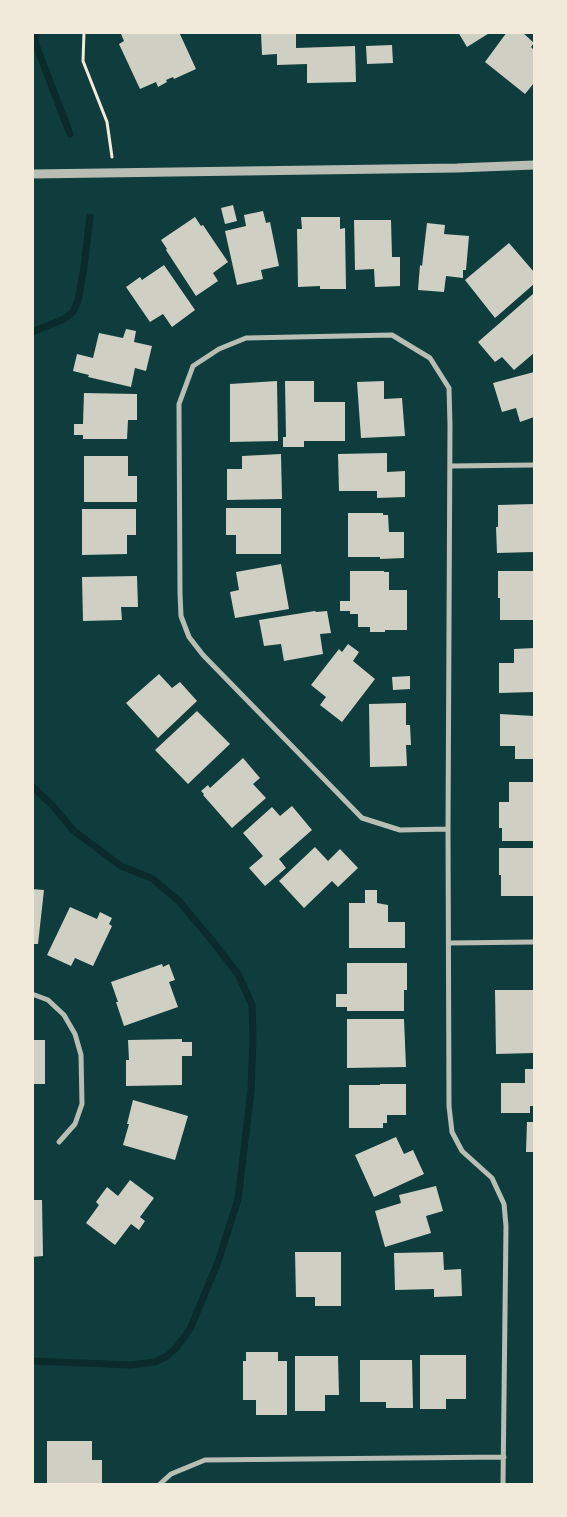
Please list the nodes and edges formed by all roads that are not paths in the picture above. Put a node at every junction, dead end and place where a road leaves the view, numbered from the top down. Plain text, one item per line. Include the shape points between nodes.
1 (534, 165) edge
2 (32, 174) edge
3 (534, 465) edge
4 (450, 466) junction
5 (448, 829) junction
6 (534, 942) edge
7 (449, 943) junction
8 (32, 994) edge
9 (59, 1142) dead end
10 (504, 1457) junction
11 (160, 1484) edge
12 (504, 1484) edge

1 - 2 street
3 - 4 street
4 - 5 street
4 - 5 street via 449,388 430,358 392,335 246,338 219,349 193,366 179,404 180,593 181,616 189,637 362,818 400,830
5 - 7 street
6 - 7 street
7 - 10 street via 452,1132 462,1151 492,1178 504,1204
8 - 9 street via 48,1000 64,1015 75,1034 81,1055 82,1104 75,1124
10 - 11 street via 205,1460 171,1474
10 - 12 street

